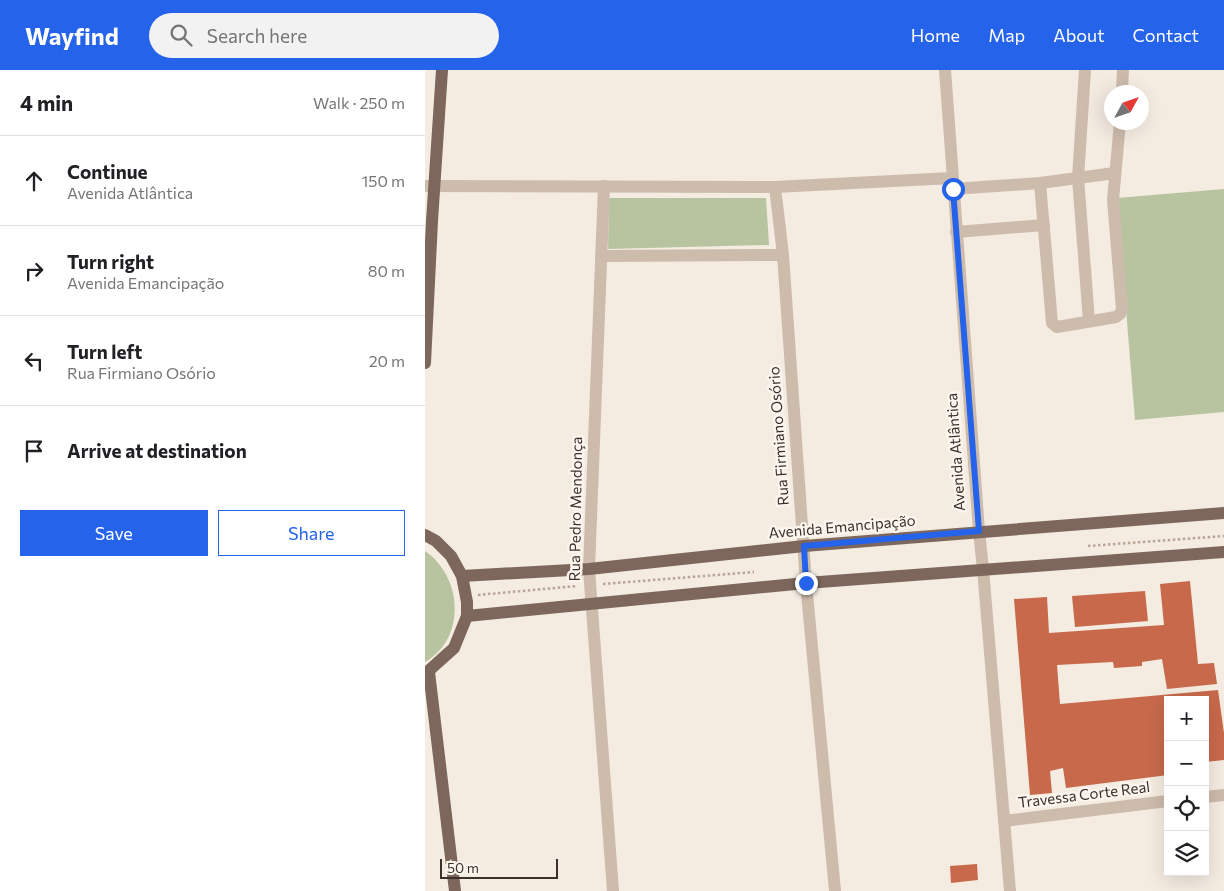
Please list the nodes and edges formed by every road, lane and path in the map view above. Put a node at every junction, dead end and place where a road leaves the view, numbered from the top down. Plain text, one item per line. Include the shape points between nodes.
1 (442, 70) edge
2 (945, 70) edge
3 (1085, 70) edge
4 (1123, 70) edge
5 (1122, 85) edge
6 (1120, 130) edge
7 (1115, 173) junction
8 (1077, 178) junction
9 (1040, 183) junction
10 (952, 184) junction
11 (430, 186) edge
12 (604, 186) junction
13 (775, 188) junction
14 (428, 220) edge
15 (1044, 225) junction
16 (956, 232) junction
17 (783, 255) junction
18 (601, 256) junction
19 (1089, 322) junction
20 (425, 363) edge
21 (1224, 513) edge
22 (979, 531) junction
23 (425, 535) edge
24 (1224, 536) edge
25 (804, 546) junction
26 (1085, 547) dead end
27 (1224, 552) edge
28 (589, 569) junction
29 (983, 569) junction
30 (757, 572) dead end
31 (462, 576) junction
32 (806, 583) junction
33 (590, 585) junction
34 (467, 596) junction
35 (592, 604) junction
36 (467, 616) junction
37 (427, 673) edge
38 (1224, 794) edge
39 (1209, 796) edge
40 (1164, 801) edge
41 (1004, 821) junction
42 (455, 891) edge
43 (613, 891) edge
44 (835, 891) edge
45 (1010, 891) edge

1 - 11 main road
2 - 10 street, Avenida Atlântica
3 - 8 street
4 - 5 street
6 - 7 street
7 - 8 street
7 - 19 street via 1113,200 1122,309 1116,317
8 - 9 street
8 - 19 street
9 - 10 street
9 - 15 street
10 - 13 street
10 - 16 street, Avenida Atlântica
11 - 12 street
11 - 14 main road
12 - 13 street
12 - 18 street, Rua Pedro Mendonça
13 - 17 street, Rua Firmiano Osório
14 - 20 main road
15 - 16 street
15 - 19 street via 1052,323 1057,327
16 - 22 street, Avenida Atlântica
17 - 18 street
17 - 25 street, Rua Firmiano Osório
18 - 28 street, Rua Pedro Mendonça
21 - 22 main road, Avenida Emancipação
22 - 25 main road, Avenida Emancipação
22 - 29 street, Avenida Atlântica
23 - 31 main road via 451,556
24 - 26 path
25 - 28 main road, Avenida Emancipação
25 - 32 street, Rua Firmiano Osório
27 - 29 main road
28 - 31 main road, Avenida Emancipação
28 - 33 street, Rua Pedro Mendonça
29 - 32 main road
29 - 41 street, Avenida Atlântica
30 - 33 path
31 - 34 main road
32 - 35 main road
32 - 44 street, Rua Firmiano Osório
33 - 34 path
33 - 35 street, Rua Pedro Mendonça
34 - 36 main road
35 - 36 main road
35 - 43 street, Rua Pedro Mendonça
36 - 37 main road via 454,648
37 - 42 main road
38 - 39 street
40 - 41 street, Travessa Corte Real
41 - 45 street, Avenida Atlântica

